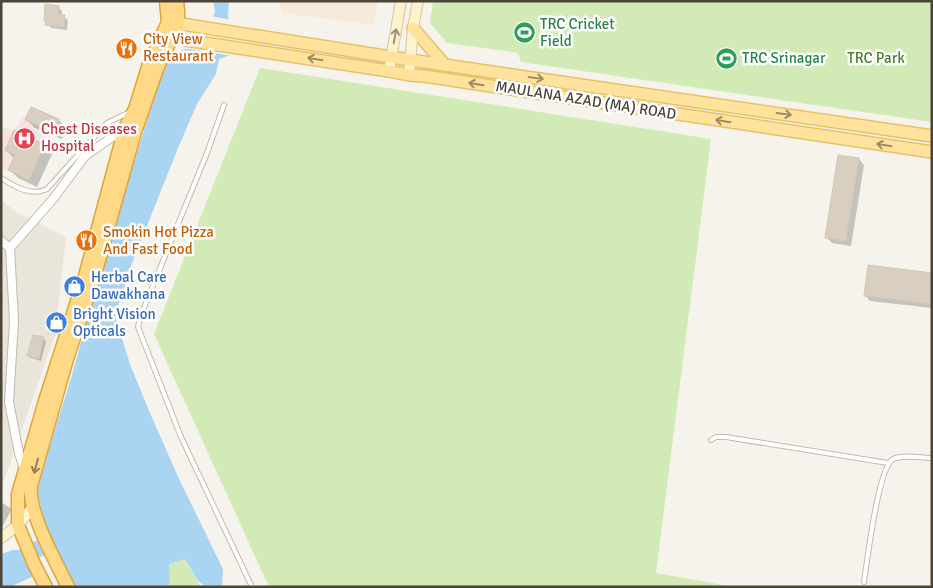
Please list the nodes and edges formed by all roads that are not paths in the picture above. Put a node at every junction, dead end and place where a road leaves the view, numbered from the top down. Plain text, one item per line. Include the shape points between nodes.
1 (166, 1) edge
2 (177, 1) edge
3 (401, 1) edge
4 (418, 1) edge
5 (413, 28) junction
6 (176, 30) junction
7 (391, 57) junction
8 (410, 60) junction
9 (445, 64) junction
10 (389, 71) junction
11 (409, 75) junction
12 (224, 105) dead end
13 (135, 109) junction
14 (125, 128) junction
15 (932, 136) edge
16 (932, 152) edge
17 (118, 173) junction
18 (1, 178) edge
19 (1, 241) edge
20 (10, 248) junction
21 (712, 440) dead end
22 (932, 458) edge
23 (888, 463) junction
24 (24, 470) junction
25 (33, 507) junction
26 (18, 525) junction
27 (1, 538) edge
28 (864, 582) dead end
29 (46, 587) edge
30 (68, 587) edge
31 (252, 587) edge

1 - 6 highway
2 - 6 highway
7 -> 3 main road
4 - 5 main road
5 - 8 main road
5 - 9 main road
6 - 7 main road, MAULANA AZAD (MA) ROAD via 246,34
10 -> 6 main road, MAULANA AZAD (MA) ROAD via 241,48
6 - 13 highway via 149,64
6 - 17 highway via 154,77
7 - 8 main road, MAULANA AZAD (MA) ROAD
7 - 10 main road
8 - 9 main road, MAULANA AZAD (MA) ROAD
8 - 11 main road
9 -> 15 main road, MAULANA AZAD (MA) ROAD
10 - 11 main road, MAULANA AZAD (MA) ROAD
16 -> 11 main road, MAULANA AZAD (MA) ROAD
12 - 31 lane via 138,327 181,437
13 - 14 highway
13 - 18 lane via 107,123 47,189 41,192 24,190
14 - 17 highway
14 - 20 street via 85,156
17 - 24 highway
17 -> 25 highway via 94,278 36,467 30,494
19 - 20 street
20 - 24 street via 14,321 9,402
21 - 23 lane via 726,437
22 - 23 lane via 903,456
23 - 28 lane via 878,499
24 - 26 highway via 18,494
25 - 26 main road
25 - 30 highway
26 - 27 main road
26 - 29 highway

